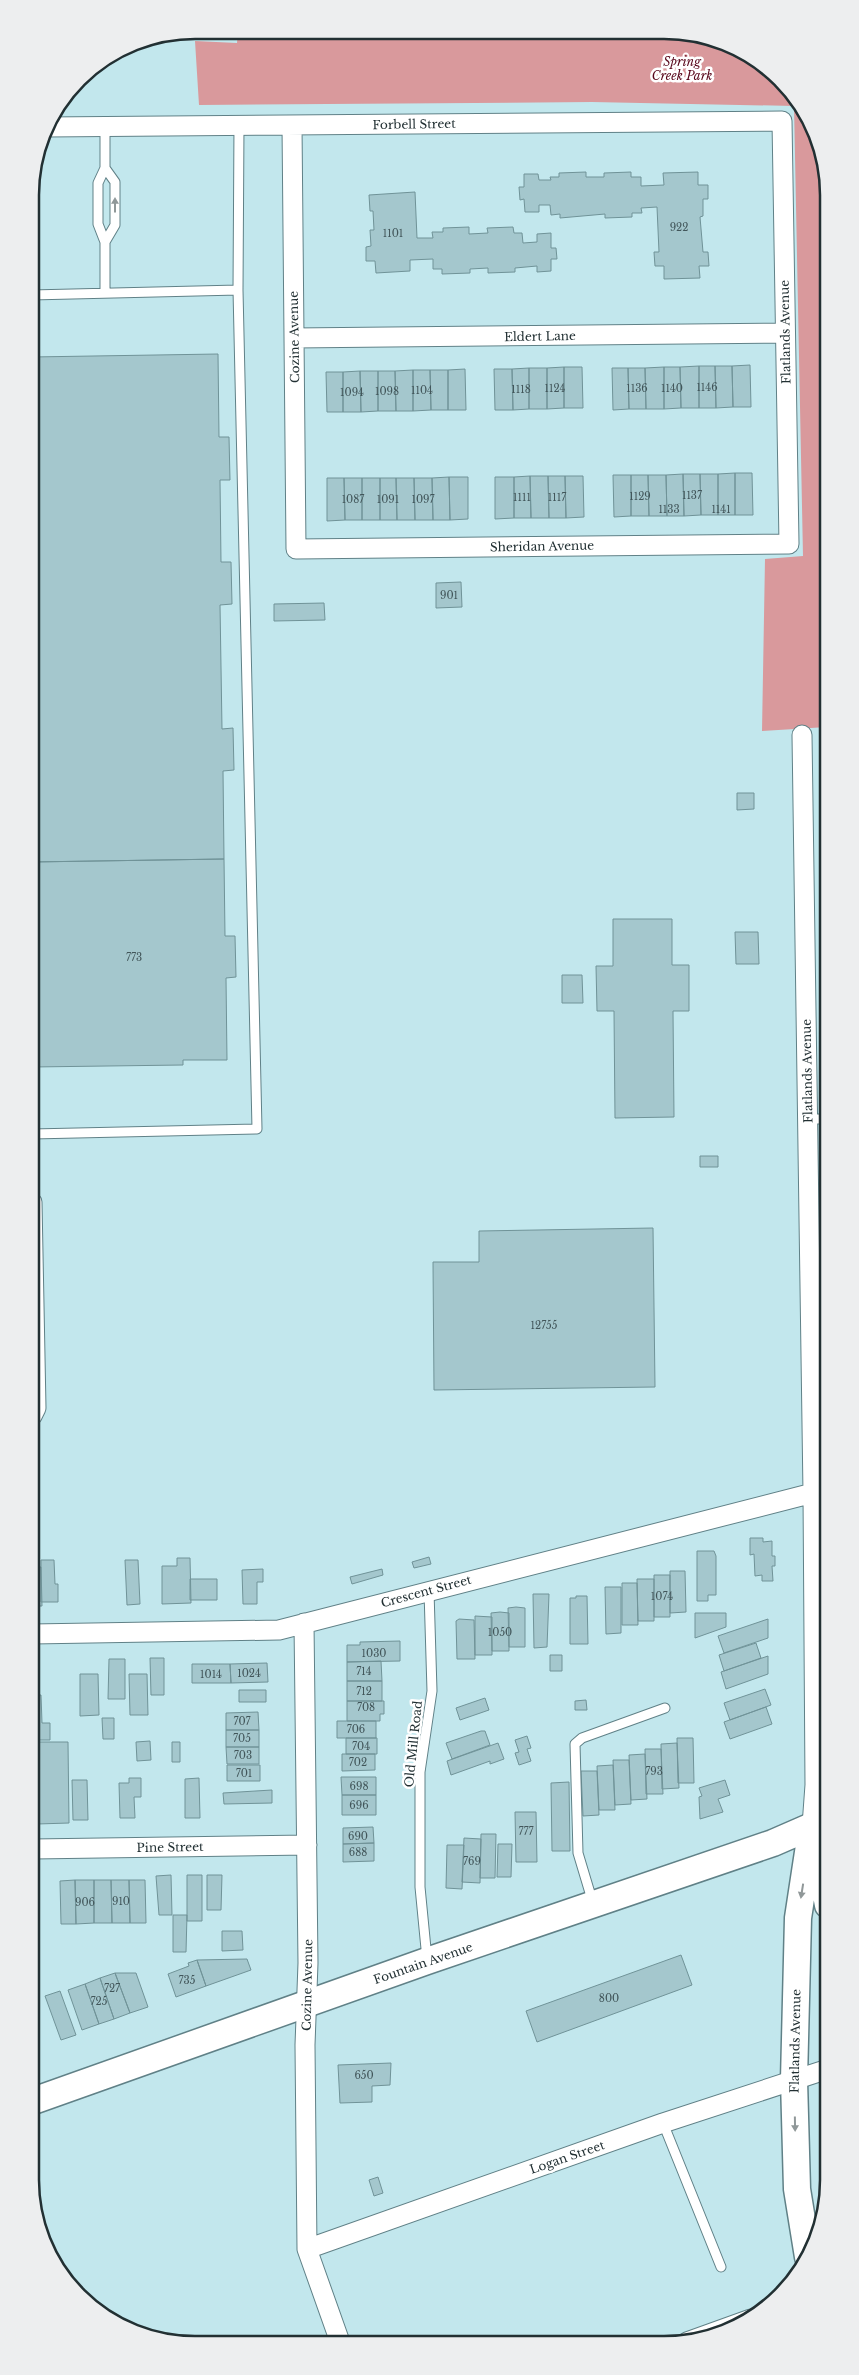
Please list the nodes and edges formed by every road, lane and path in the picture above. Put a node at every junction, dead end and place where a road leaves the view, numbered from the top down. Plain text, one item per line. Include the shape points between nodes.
1 (782, 121) joint
2 (239, 125) junction
3 (105, 126) junction
4 (292, 126) junction
5 (55, 127) edge
6 (105, 168) junction
7 (105, 242) junction
8 (238, 290) junction
9 (105, 293) junction
10 (39, 295) edge
11 (785, 333) junction
12 (294, 338) junction
13 (788, 544) joint
14 (296, 549) joint
15 (802, 735) dead end
16 (808, 1119) junction
17 (820, 1119) edge
18 (39, 1134) edge
19 (813, 1493) junction
20 (429, 1590) junction
21 (304, 1623) junction
22 (39, 1634) edge
23 (665, 1708) dead end
24 (820, 1810) edge
25 (820, 1823) edge
26 (820, 1834) edge
27 (306, 1845) junction
28 (39, 1849) edge
29 (594, 1906) junction
30 (427, 1961) junction
31 (307, 2004) junction
32 (820, 2072) edge
33 (794, 2080) junction
34 (39, 2099) edge
35 (663, 2124) junction
36 (806, 2244) edge
37 (307, 2249) junction
38 (721, 2267) dead end
39 (338, 2336) edge

1 - 4 street, Forbell Street
1 - 11 street, Flatlands Avenue
2 - 3 street, Forbell Street
2 - 4 street, Forbell Street
2 - 8 lane
3 - 5 street, Forbell Street
3 - 6 lane
4 - 12 street, Cozine Avenue
6 - 7 lane via 98,183 98,224
7 -> 6 lane via 115,225 115,182
7 - 9 lane
8 - 9 lane
8 - 18 lane via 257,1129
9 - 10 lane
11 - 12 street, Eldert Lane
11 - 13 street, Flatlands Avenue
12 - 14 street, Cozine Avenue
13 - 14 street, Sheridan Avenue
15 - 16 street, Flatlands Avenue
16 - 17 lane
16 - 19 street, Flatlands Avenue
19 - 20 street, Crescent Street
19 - 24 street, Flatlands Avenue via 814,1785
20 - 21 street, Crescent Street
20 - 30 lane, Old Mill Road via 432,1691 420,1772 420,1887
21 - 22 street, Crescent Street via 279,1630
21 - 27 street, Cozine Avenue
23 - 29 lane via 582,1738 574,1744 578,1853
25 - 29 main road, Fountain Avenue
26 -> 33 main road, Flatlands Avenue via 798,1918
27 - 28 street, Pine Street
27 - 31 street, Cozine Avenue
29 - 30 main road, Fountain Avenue
30 - 31 main road, Fountain Avenue
31 - 34 main road, Fountain Avenue
31 - 37 street, Cozine Avenue
32 - 33 street, Logan Street
33 - 35 street, Logan Street
33 -> 36 main road, Flatlands Avenue via 798,2189
35 - 37 street, Logan Street
35 - 38 lane
37 - 39 street, Cozine Avenue

